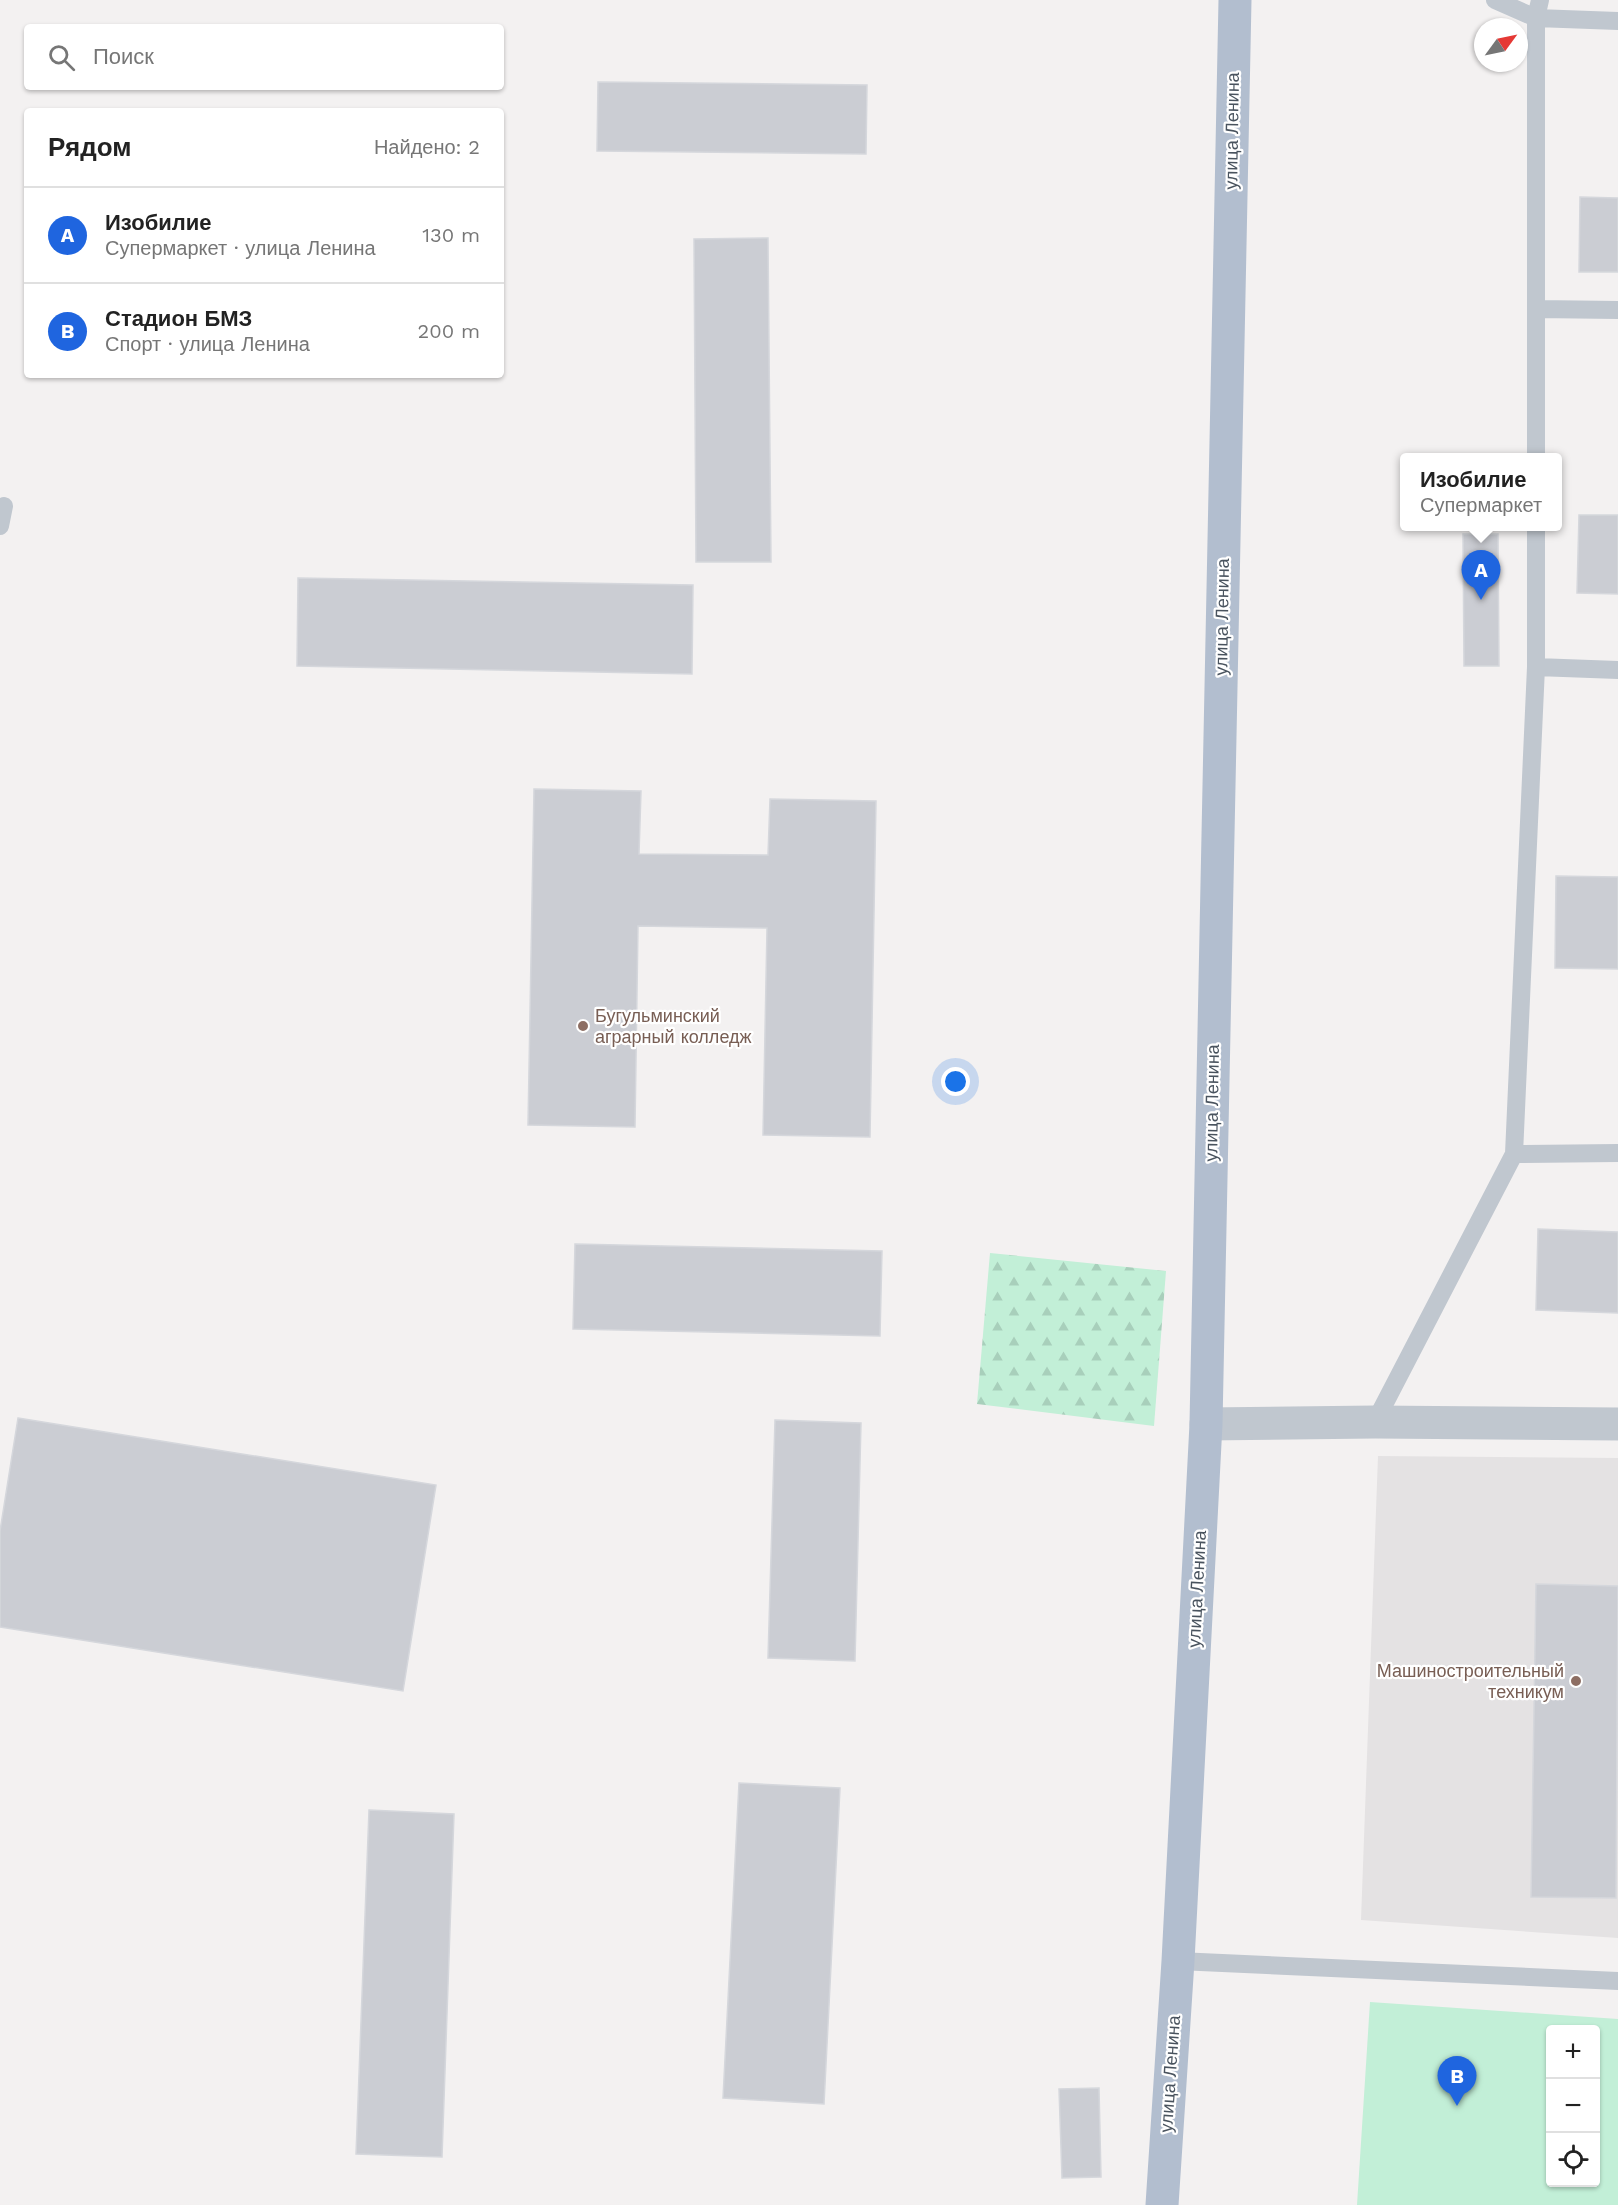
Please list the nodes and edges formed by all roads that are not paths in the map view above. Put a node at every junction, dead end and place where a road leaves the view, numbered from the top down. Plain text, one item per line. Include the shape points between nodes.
1 (1235, 0) edge
2 (1495, 0) edge
3 (1540, 0) edge
4 (1536, 18) junction
5 (1618, 21) edge
6 (1536, 309) junction
7 (1618, 310) edge
8 (1536, 453) edge
9 (4, 506) dead end
10 (0, 526) edge
11 (1536, 531) edge
12 (1536, 667) junction
13 (1618, 670) edge
14 (1618, 1153) edge
15 (1514, 1154) junction
16 (1375, 1422) junction
17 (1206, 1424) junction
18 (1618, 1424) edge
19 (1178, 1961) junction
20 (1618, 1981) edge
21 (1162, 2205) edge

1 - 17 main road, улица Ленина
2 - 4 lane
3 - 4 lane
4 - 5 lane
4 - 6 lane
6 - 7 lane
6 - 8 lane
9 - 10 lane
11 - 12 lane
12 - 13 lane
12 - 15 lane
14 - 15 lane
15 - 16 lane
16 - 17 street
16 - 18 street
17 - 19 main road, улица Ленина
19 - 20 lane
19 - 21 main road, улица Ленина

